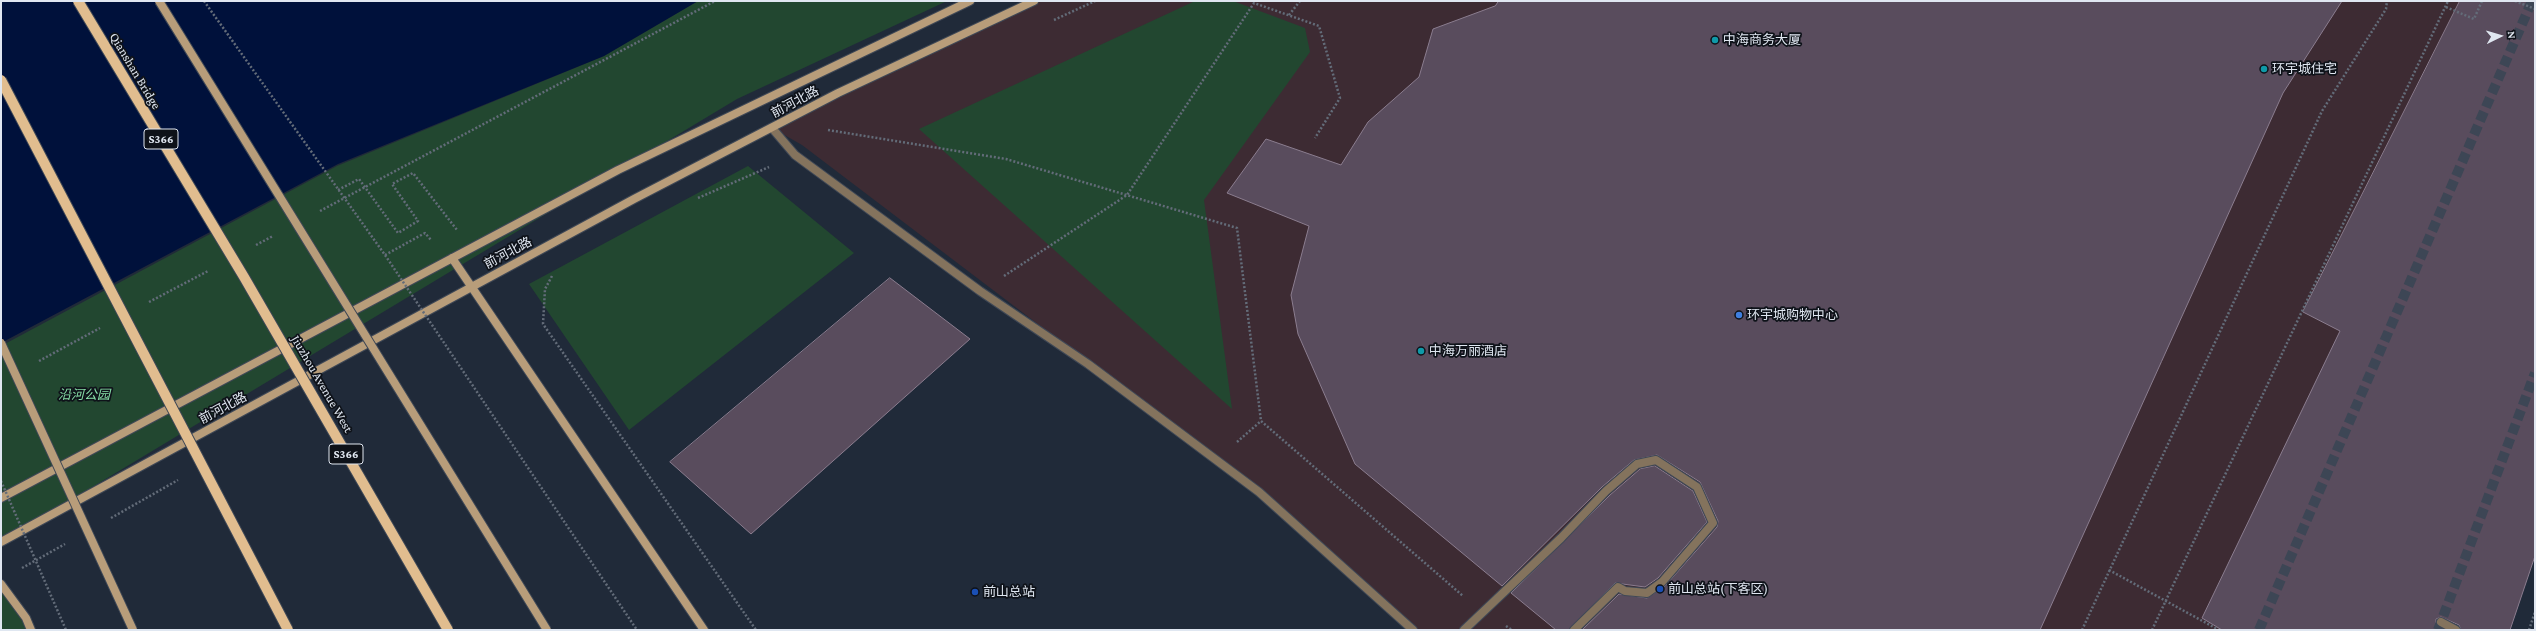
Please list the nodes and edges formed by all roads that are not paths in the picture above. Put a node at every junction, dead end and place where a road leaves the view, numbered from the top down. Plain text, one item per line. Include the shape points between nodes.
1 (78, 1) edge
2 (159, 1) edge
3 (970, 1) edge
4 (1034, 1) edge
5 (1, 80) edge
6 (772, 128) junction
7 (452, 258) junction
8 (244, 277) joint
9 (471, 287) junction
10 (1, 343) edge
11 (1, 498) edge
12 (1, 542) edge
13 (1, 584) edge
14 (2441, 622) dead end
15 (31, 630) edge
16 (133, 630) edge
17 (288, 630) edge
18 (448, 630) edge
19 (547, 630) edge
20 (704, 630) edge
21 (1413, 630) edge
22 (1464, 630) edge
23 (1574, 630) edge
24 (2456, 630) edge

1 - 8 main road, Qianshan Bridge / S366, bridge
2 - 19 main road, bridge
3 - 7 main road, 前河北路 via 618,170
4 - 6 main road, 前河北路 via 838,93
5 - 17 main road, bridge
6 - 9 main road, 前河北路
6 - 21 lane via 795,155 980,291 1088,364 1259,492
7 - 9 main road
7 - 11 main road, 前河北路
8 - 18 main road, Jiuzhou Avenue West / S366, bridge
9 - 12 main road, 前河北路
9 - 20 main road
10 - 16 main road, bridge
13 - 15 main road via 26,618
14 - 24 lane
22 - 23 lane via 1637,464 1656,460 1697,487 1713,522 1662,582 1647,593 1625,591 1618,587

